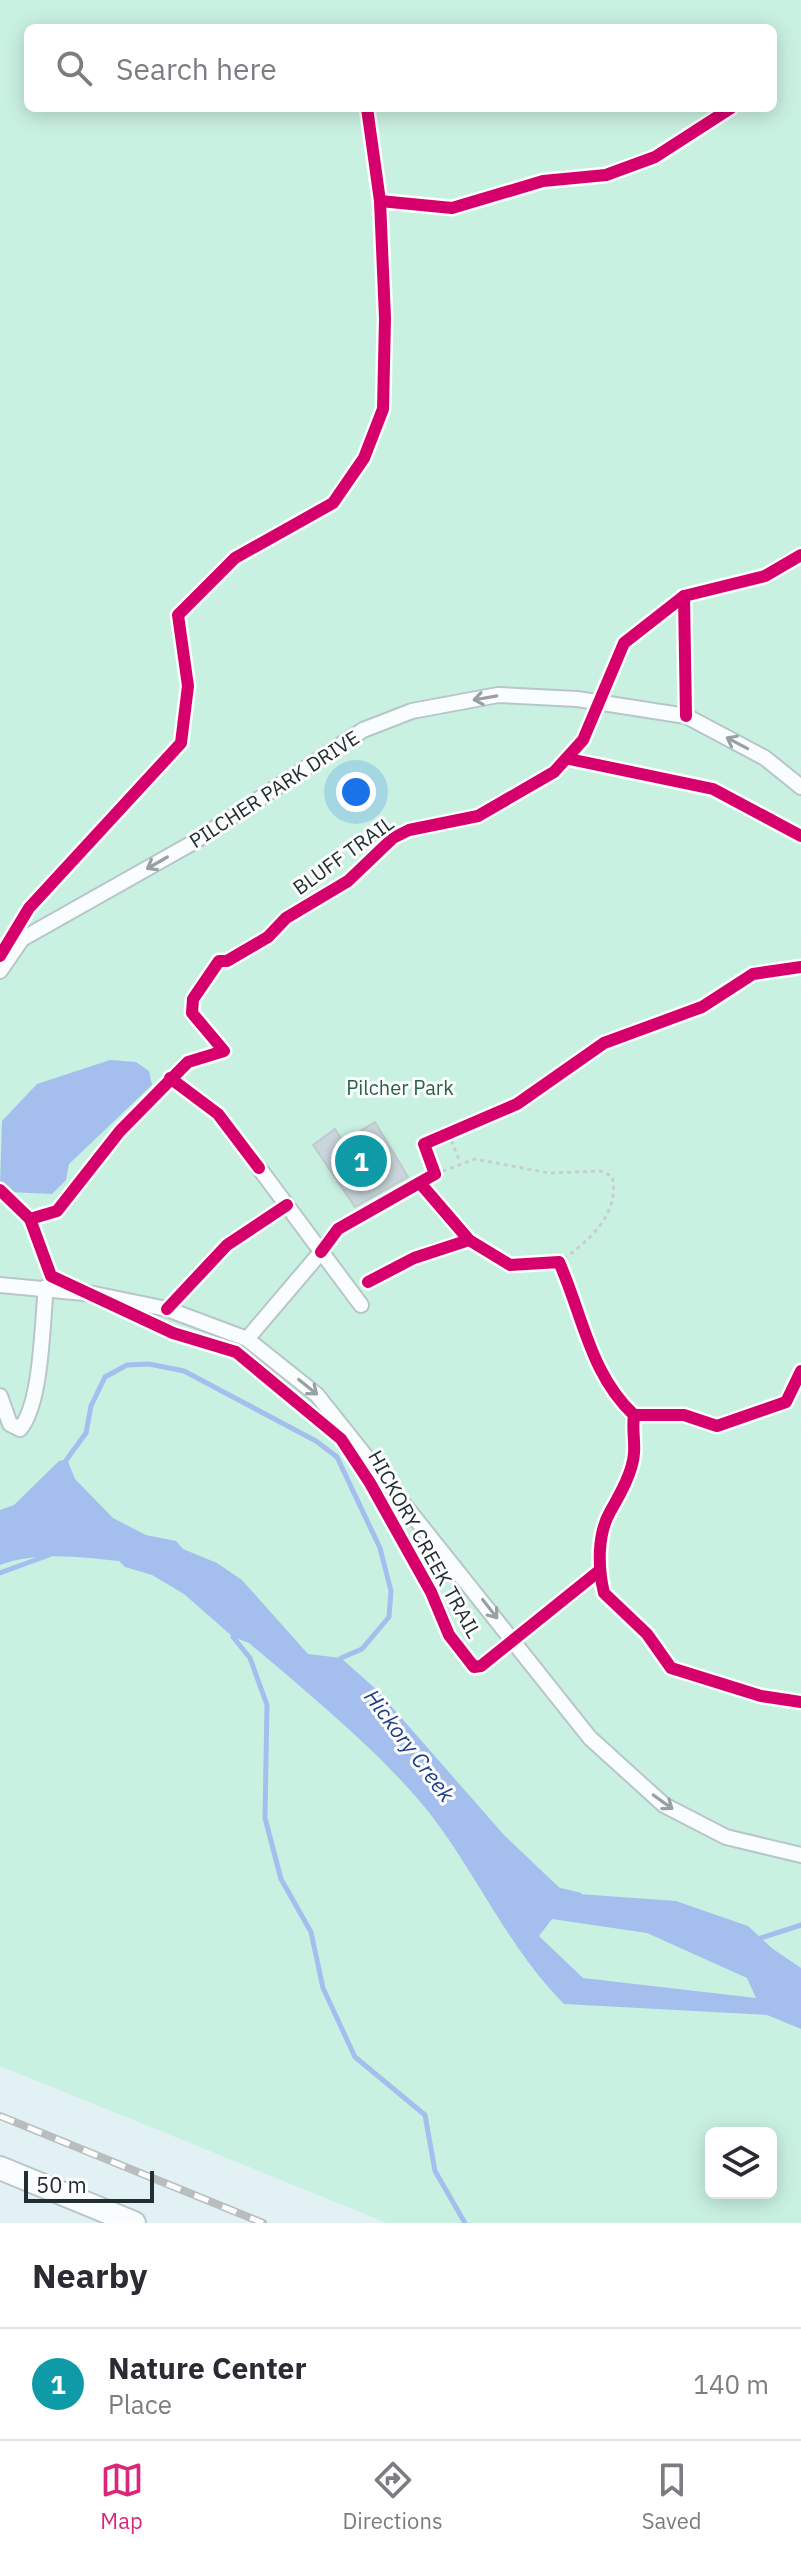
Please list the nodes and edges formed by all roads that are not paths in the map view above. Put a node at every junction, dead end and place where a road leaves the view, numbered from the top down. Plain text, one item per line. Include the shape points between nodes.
1 (801, 787) edge
2 (0, 971) edge
3 (259, 1168) dead end
4 (321, 1252) junction
5 (0, 1285) edge
6 (46, 1287) junction
7 (361, 1305) dead end
8 (247, 1339) junction
9 (0, 1396) edge
10 (801, 1855) edge
11 (0, 2168) edge
12 (134, 2223) edge

1 -> 2 street, PILCHER PARK DRIVE via 765,758 686,716 577,699 498,695 412,711 363,730 194,842 22,939
3 - 4 street
4 - 7 street
4 - 8 street
5 - 6 street
6 - 8 street via 167,1309
6 - 9 street via 36,1380 27,1421 20,1429 10,1424
8 -> 10 street via 317,1395 590,1738 664,1805 726,1837
11 - 12 main road

